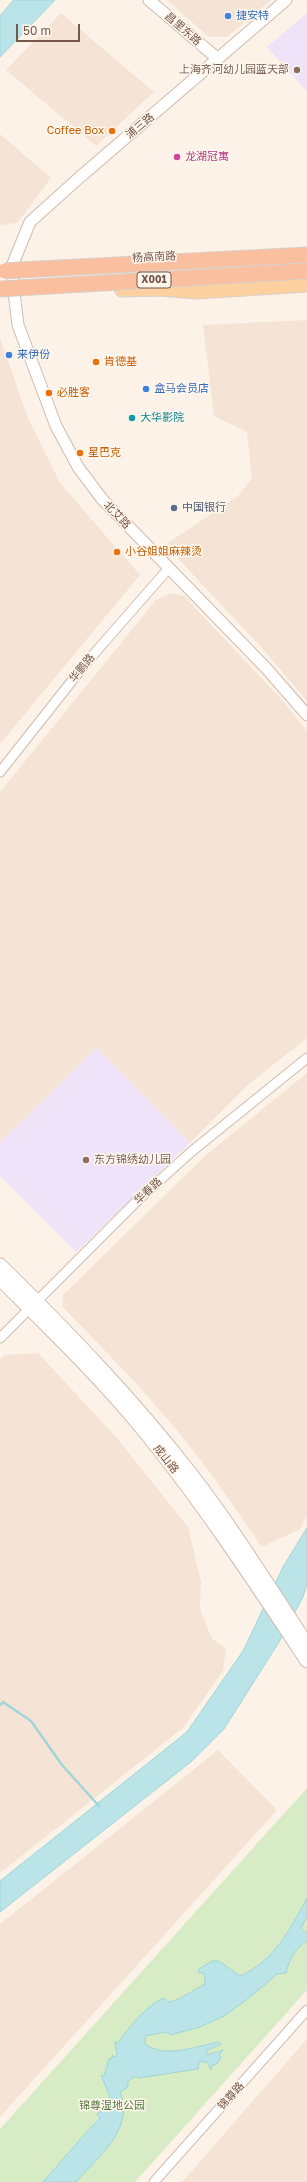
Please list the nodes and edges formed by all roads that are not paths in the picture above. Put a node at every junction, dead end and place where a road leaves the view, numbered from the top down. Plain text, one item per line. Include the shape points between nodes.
1 (149, 0) edge
2 (286, 0) edge
3 (218, 59) junction
4 (307, 248) edge
5 (307, 255) edge
6 (4, 268) edge
7 (307, 271) edge
8 (307, 284) edge
9 (4, 293) edge
10 (169, 568) junction
11 (307, 715) edge
12 (0, 772) edge
13 (307, 1058) edge
14 (0, 1264) edge
15 (0, 1279) edge
16 (33, 1305) junction
17 (0, 1338) edge
18 (290, 1628) junction
19 (307, 1644) edge
20 (307, 1661) edge
21 (307, 2010) edge
22 (154, 2182) edge

1 - 3 street, 昌里东路
2 - 3 street, 浦三路
3 - 6 street, 浦三路 via 30,222
4 - 6 main road, 杨高南路 / X001
5 - 6 highway, 杨高南路 / X001, bridge
6 - 9 street, 北艾路
7 - 9 highway, 杨高南路 / X001, bridge
8 - 9 main road, X001 via 198,291 151,288
9 - 10 street, 北艾路 via 46,402 68,449 102,499
10 - 11 street, 北艾路 via 266,668
10 - 12 street, 华鹏路 via 86,662
13 - 16 street, 华春路 via 191,1152 138,1200
14 - 16 main road, 成山路
15 - 16 main road, 成山路
16 - 17 street, 华春路
16 - 18 main road, 成山路 via 140,1426
18 - 19 main road, 成山路
18 - 20 main road, 成山路
21 - 22 street, 锦尊路

